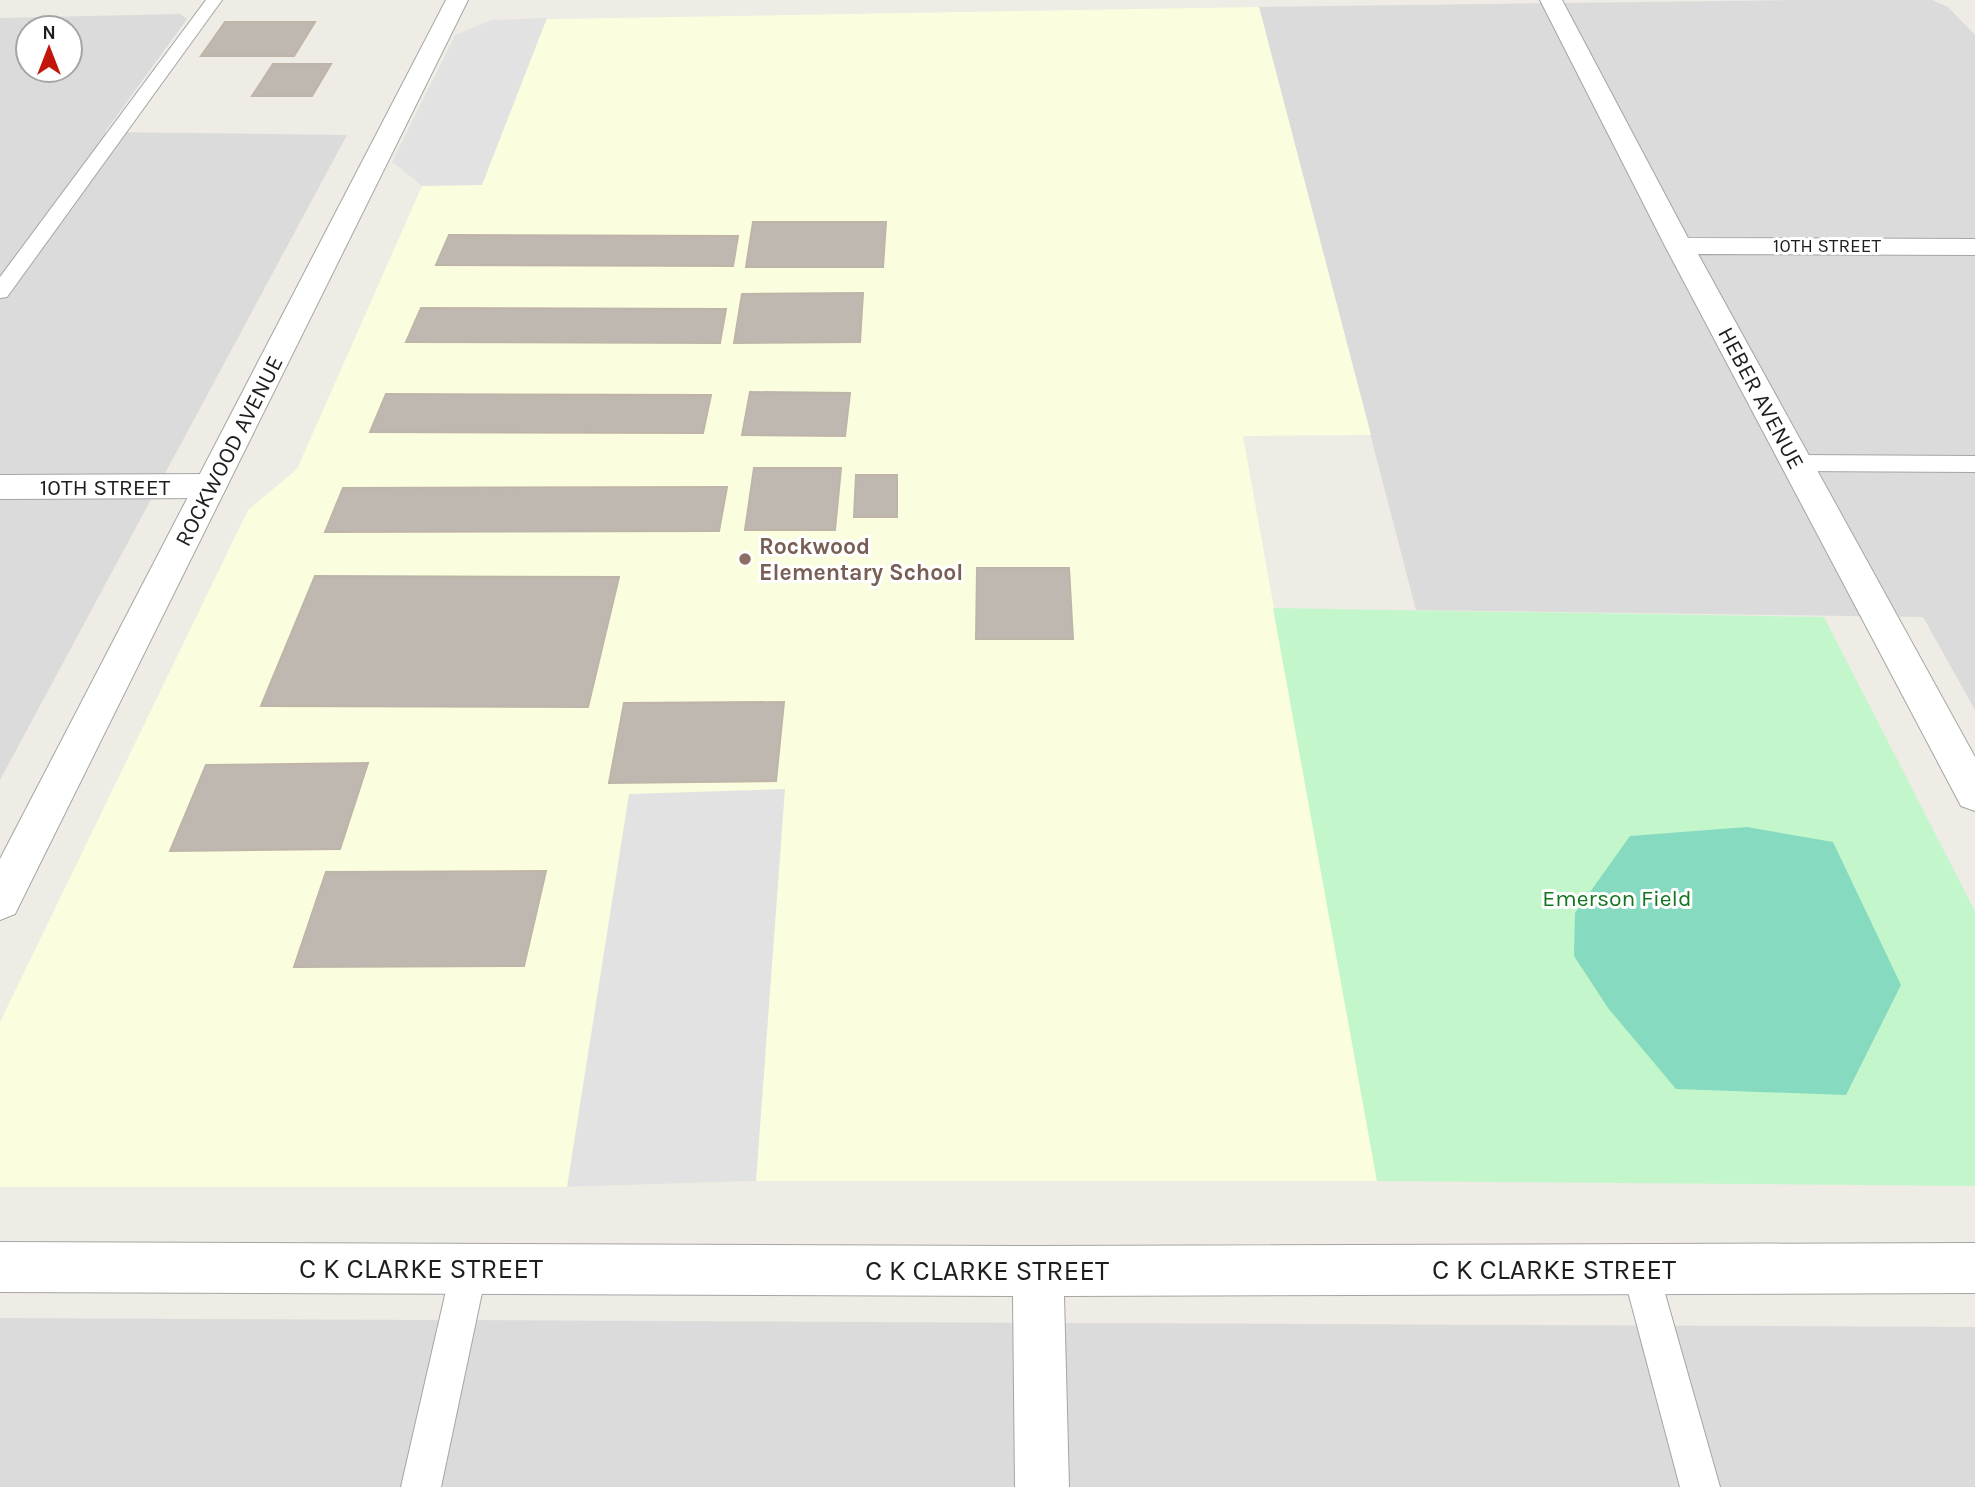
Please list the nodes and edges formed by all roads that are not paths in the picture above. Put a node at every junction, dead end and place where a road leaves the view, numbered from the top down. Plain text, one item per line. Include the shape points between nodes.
1 (214, 0) edge
2 (457, 0) edge
3 (1551, 0) edge
4 (1679, 246) junction
5 (1975, 247) edge
6 (0, 292) edge
7 (1797, 463) junction
8 (1975, 464) edge
9 (211, 486) junction
10 (0, 487) edge
11 (1971, 779) edge
12 (0, 901) edge
13 (0, 1267) edge
14 (1975, 1268) edge
15 (469, 1269) junction
16 (1640, 1269) junction
17 (1038, 1271) junction
18 (421, 1487) edge
19 (1042, 1487) edge
20 (1700, 1487) edge

1 - 6 lane
2 - 9 street, ROCKWOOD AVENUE
3 - 4 street, HEBER AVENUE
4 - 5 street, 10TH STREET
4 - 7 street, HEBER AVENUE
7 - 8 lane
7 - 11 street, HEBER AVENUE
9 - 10 street, 10TH STREET
9 - 12 street, ROCKWOOD AVENUE
13 - 15 street, C K CLARKE STREET
14 - 16 street, C K CLARKE STREET
15 - 17 street, C K CLARKE STREET
15 - 18 lane
16 - 17 street, C K CLARKE STREET
16 - 20 lane
17 - 19 street

